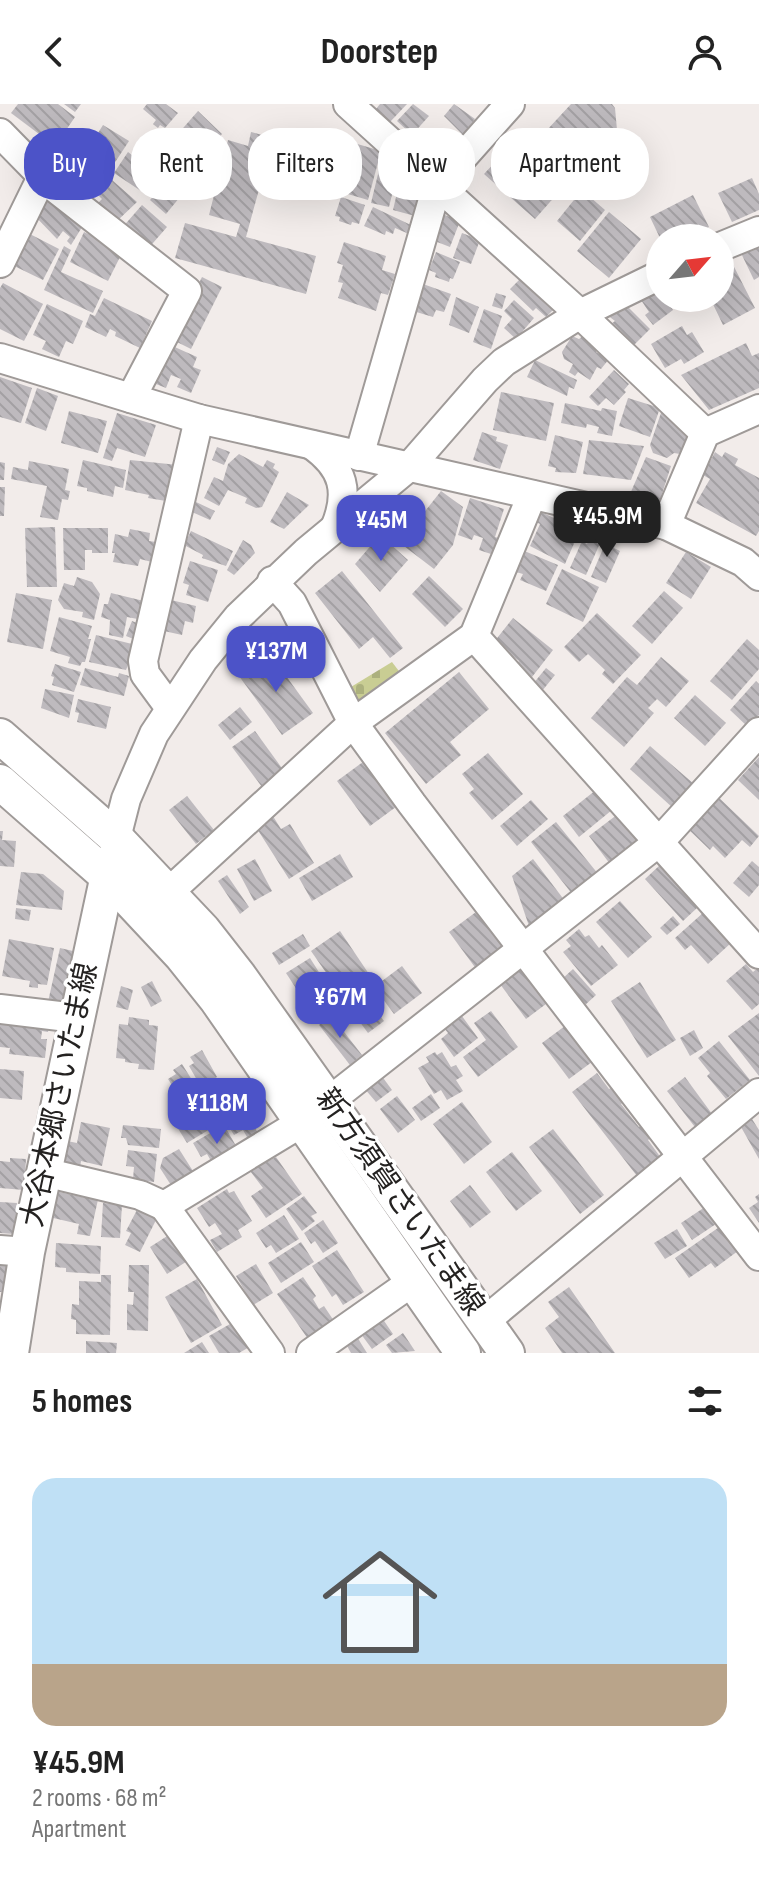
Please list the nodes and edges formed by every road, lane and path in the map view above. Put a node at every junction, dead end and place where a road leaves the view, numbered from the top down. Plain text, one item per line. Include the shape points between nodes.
1 (348, 104) edge
2 (510, 104) edge
3 (378, 132) edge
4 (0, 133) edge
5 (475, 143) edge
6 (24, 158) edge
7 (31, 200) edge
8 (71, 200) edge
9 (433, 200) edge
10 (453, 200) edge
11 (759, 231) edge
12 (734, 241) edge
13 (0, 263) edge
14 (646, 282) edge
15 (580, 314) junction
16 (0, 358) edge
17 (131, 398) junction
18 (759, 409) edge
19 (199, 419) junction
20 (705, 433) junction
21 (312, 445) junction
22 (359, 456) junction
23 (410, 466) junction
24 (532, 495) junction
25 (666, 525) junction
26 (335, 528) junction
27 (759, 576) edge
28 (272, 581) junction
29 (474, 636) junction
30 (170, 708) junction
31 (353, 723) junction
32 (759, 732) edge
33 (0, 736) edge
34 (0, 782) edge
35 (116, 838) junction
36 (660, 841) junction
37 (108, 877) junction
38 (169, 892) junction
39 (522, 948) junction
40 (759, 954) edge
41 (0, 1009) edge
42 (76, 1018) junction
43 (759, 1093) edge
44 (328, 1102) junction
45 (301, 1123) junction
46 (681, 1156) junction
47 (44, 1172) junction
48 (164, 1206) junction
49 (13, 1251) edge
50 (759, 1256) edge
51 (412, 1282) junction
52 (485, 1321) junction
53 (11, 1353) edge
54 (270, 1353) edge
55 (311, 1353) edge
56 (463, 1353) edge
57 (507, 1353) edge

1 - 3 street
2 - 5 street
4 - 6 street
7 - 13 street
8 - 17 street via 187,291
9 - 22 street
10 - 15 street
11 - 12 street
14 - 15 street
15 - 20 street
15 - 23 street via 504,362
16 - 17 street
17 - 19 street
18 - 20 street
19 - 21 street
19 - 30 street via 143,661 145,674
20 - 25 street
21 - 22 street
21 - 26 street via 330,460 343,484 345,498
22 - 23 street
23 - 24 street
23 - 26 street
24 - 25 street
24 - 29 street
25 - 27 street via 743,562
26 - 28 street
28 - 30 street via 229,627
28 - 31 street via 292,603
29 - 31 street
29 - 36 street
30 - 35 street via 138,768
31 - 38 street
31 - 39 street
32 - 36 street
33 - 35 main road, 新方須賀さいたま線
34 - 37 main road, 新方須賀さいたま線
35 - 37 main road, 大谷本郷さいたま線
35 - 38 main road, 新方須賀さいたま線
36 - 39 street
36 - 40 street
37 - 42 main road, 大谷本郷さいたま線
37 - 45 main road, 新方須賀さいたま線 via 217,1000
38 - 44 main road, 新方須賀さいたま線 via 239,976
39 - 44 street
39 - 46 street
41 - 42 street
42 - 47 main road, 大谷本郷さいたま線
43 - 46 street
44 - 52 main road, 新方須賀さいたま線
45 - 48 street
45 - 51 main road, 新方須賀さいたま線
46 - 50 street
46 - 52 street
47 - 48 street via 140,1195
47 - 49 main road, 大谷本郷さいたま線
48 - 54 street
49 - 53 main road, 大谷本郷さいたま線
51 - 55 street
51 - 56 main road, 新方須賀さいたま線
52 - 57 main road, 新方須賀さいたま線

